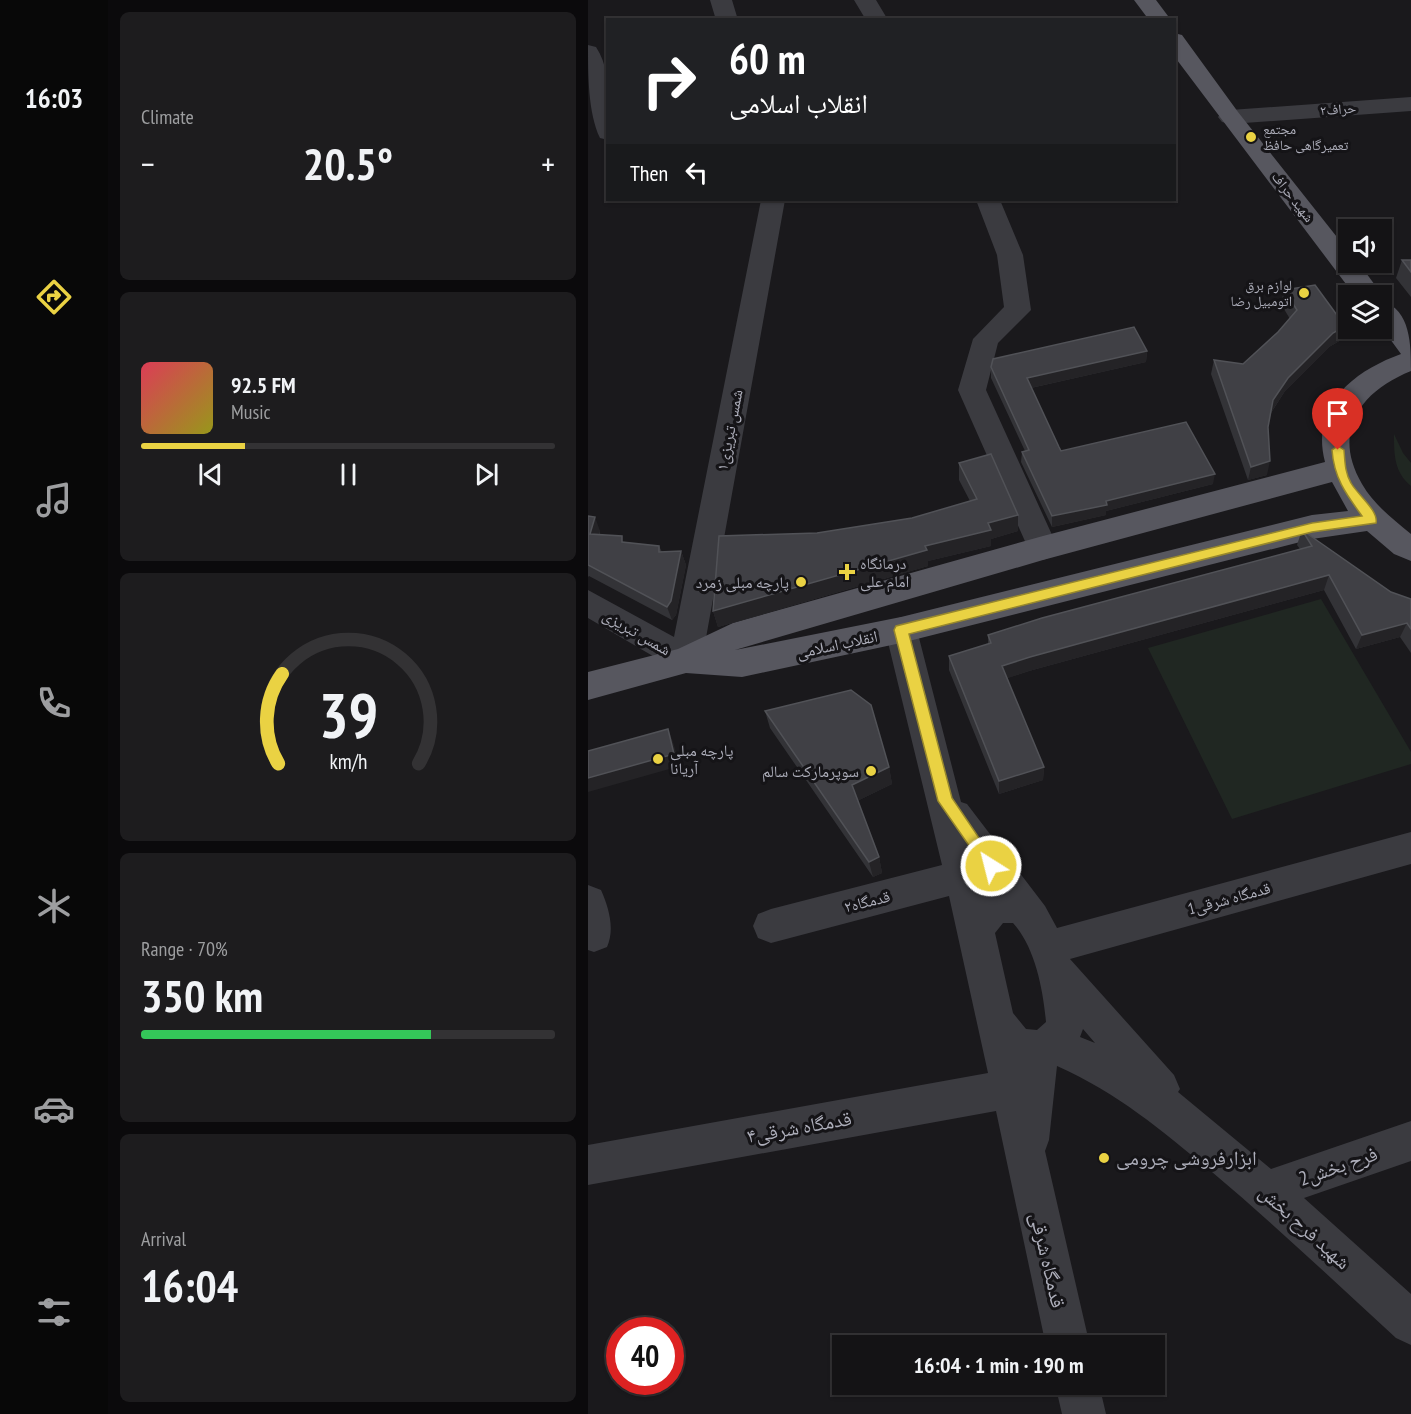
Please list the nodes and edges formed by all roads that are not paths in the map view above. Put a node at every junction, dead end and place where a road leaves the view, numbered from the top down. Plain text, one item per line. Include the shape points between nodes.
1 (721, 0) edge
2 (865, 0) edge
3 (1145, 0) edge
4 (726, 18) edge
5 (876, 18) edge
6 (1158, 18) edge
7 (1177, 48) edge
8 (588, 52) edge
9 (1411, 104) edge
10 (1230, 117) junction
11 (606, 125) edge
12 (773, 201) edge
13 (988, 201) edge
14 (1361, 285) edge
15 (1392, 323) edge
16 (1411, 348) edge
17 (1411, 361) edge
18 (1339, 469) junction
19 (1371, 519) junction
20 (1043, 548) junction
21 (1411, 549) edge
22 (588, 603) edge
23 (901, 630) junction
24 (686, 660) junction
25 (588, 686) edge
26 (945, 801) junction
27 (1411, 848) edge
28 (963, 876) junction
29 (1027, 911) junction
30 (771, 926) dead end
31 (976, 932) junction
32 (1048, 955) junction
33 (996, 1021) junction
34 (1046, 1046) junction
35 (1010, 1089) junction
36 (1198, 1134) junction
37 (1411, 1142) edge
38 (588, 1165) edge
39 (1028, 1174) junction
40 (1266, 1191) junction
41 (1411, 1323) edge
42 (1065, 1335) edge
43 (1080, 1395) edge
44 (1084, 1414) edge

1 - 4 street
2 - 5 street
3 - 6 main road
7 - 10 main road, شهید حراف
8 - 11 street
9 - 10 street, حراف۲
10 - 14 main road, شهید حراف
12 - 24 street, شمس تبریزی۱
13 - 20 street via 1010,255 1018,310 986,339 972,390
15 - 16 main road
17 - 18 main road via 1378,373 1350,398 1336,431
18 - 19 main road via 1346,486
18 - 20 main road, انقلاب اسلامی
19 - 21 main road
19 - 23 main road, انقلاب اسلامی via 1312,527
20 - 24 main road, انقلاب اسلامی via 733,636
22 - 24 street, شمس تبریزی
23 - 24 main road, انقلاب اسلامی via 742,664
23 - 26 street
24 - 25 main road, انقلاب اسلامی
26 - 28 street
26 - 29 street
27 - 32 street, 1قدمگاه شرقی
28 - 30 street, قدمگاه۲
28 - 31 street
29 - 31 street via 1010,905 996,907 984,914
29 - 32 street via 1039,927
31 - 33 street, قدمگاه شرقی
32 - 34 street, قدمگاه شرقی via 1066,1012 1064,1030
32 - 36 street, شهید فرح بخش
33 - 34 street, شهید فرح بخش via 1007,1038 1025,1049
33 - 35 street, قدمگاه شرقی
34 - 36 street, شهید فرح بخش via 1111,1070
34 - 39 street, قدمگاه شرقی via 1030,1122
35 - 38 street, قدمگاه شرقی۴
35 - 39 street, قدمگاه شرقی
36 - 40 street, شهید فرح بخش
37 - 40 street, 2فرح بخش
39 - 42 street, قدمگاه شرقی
40 - 41 street, شهید فرح بخش
43 - 44 street

